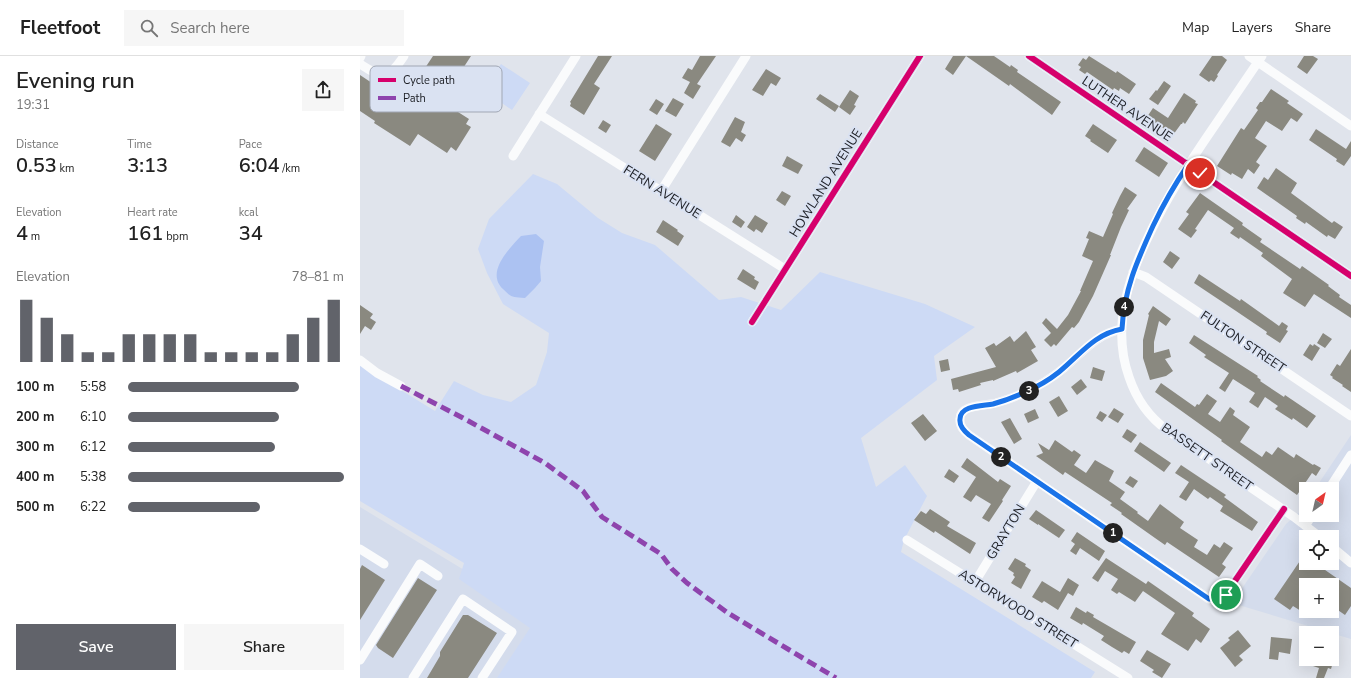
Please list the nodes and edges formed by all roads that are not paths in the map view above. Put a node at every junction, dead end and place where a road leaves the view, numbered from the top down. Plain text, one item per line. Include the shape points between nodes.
1 (576, 56) edge
2 (746, 56) edge
3 (920, 56) edge
4 (1029, 56) edge
5 (1249, 56) edge
6 (1260, 59) edge
7 (360, 64) edge
8 (370, 70) edge
9 (539, 114) junction
10 (1351, 126) edge
11 (513, 156) dead end
12 (1188, 165) junction
13 (661, 191) junction
14 (785, 269) junction
15 (1132, 272) junction
16 (1351, 276) edge
17 (752, 322) dead end
18 (1122, 329) junction
19 (360, 360) edge
20 (401, 386) dead end
21 (1351, 416) edge
22 (1351, 455) edge
23 (1037, 481) junction
24 (1334, 482) edge
25 (1284, 509) junction
26 (1308, 522) edge
27 (1306, 525) junction
28 (1312, 530) edge
29 (907, 540) dead end
30 (360, 549) edge
31 (1339, 553) edge
32 (1351, 563) edge
33 (384, 564) dead end
34 (438, 576) dead end
35 (975, 582) junction
36 (360, 660) edge
37 (413, 678) edge
38 (482, 678) edge
39 (1128, 678) edge

1 - 9 street
2 - 13 street
3 - 14 street, HOWLAND AVENUE
4 - 12 street, LUTHER AVENUE
5 - 6 street
6 - 10 street
6 - 12 street, BASSETT STREET
7 - 8 street
9 - 11 street
9 - 13 street, FERN AVENUE
12 - 15 street, BASSETT STREET via 1159,214
12 - 16 street, LUTHER AVENUE
13 - 14 street, FERN AVENUE
14 - 17 street, HOWLAND AVENUE
15 - 18 street, BASSETT STREET via 1124,302
15 - 21 street, FULTON STREET via 1146,277
18 - 23 street via 1101,336 1035,388 1013,398 967,409 960,417 961,425 969,435
18 - 25 street, BASSETT STREET via 1128,374 1139,399 1151,415 1167,430
19 - 20 street
22 - 24 street
23 - 25 street via 1209,599 1218,600 1226,595
23 - 35 street, GRAYTON
25 - 27 street, BASSETT STREET
26 - 27 street
27 - 28 street, BASSETT STREET
29 - 35 street, ASTORWOOD STREET
30 - 33 street
31 - 32 street
34 - 36 street via 420,564
35 - 39 street, ASTORWOOD STREET
37 - 38 street via 463,599 512,632

